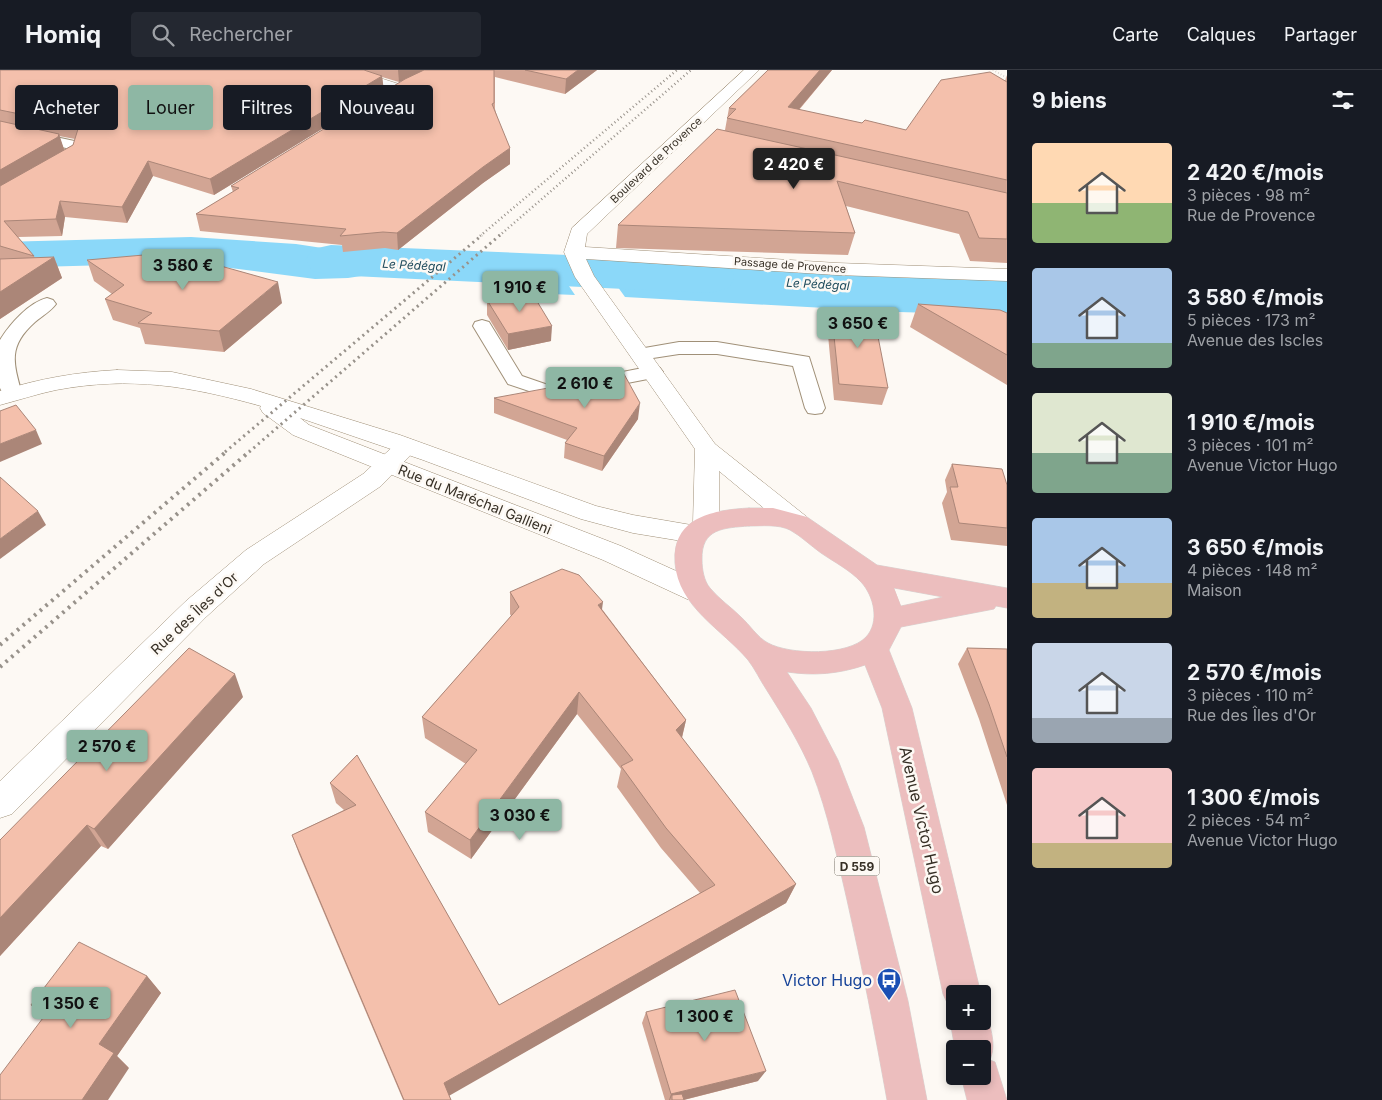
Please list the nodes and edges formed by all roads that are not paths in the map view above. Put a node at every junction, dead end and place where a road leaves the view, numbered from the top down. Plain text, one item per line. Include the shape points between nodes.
1 (341, 70) edge
2 (752, 70) edge
3 (416, 82) edge
4 (388, 85) edge
5 (409, 85) edge
6 (0, 130) edge
7 (682, 136) junction
8 (701, 141) dead end
9 (0, 199) edge
10 (574, 255) junction
11 (1007, 275) edge
12 (47, 304) dead end
13 (482, 326) dead end
14 (640, 354) junction
15 (653, 372) junction
16 (6, 396) edge
17 (815, 408) dead end
18 (707, 448) junction
19 (399, 456) junction
20 (798, 524) junction
21 (700, 529) junction
22 (870, 574) junction
23 (697, 592) junction
24 (1007, 600) edge
25 (890, 619) junction
26 (873, 648) junction
27 (757, 650) junction
28 (0, 803) edge
29 (960, 985) edge
30 (983, 1085) edge
31 (907, 1100) edge
32 (987, 1100) edge

1 - 4 street
2 - 7 street, Boulevard de Provence
3 - 5 street
6 - 9 lane via 74,145 72,156
7 - 8 street
7 - 10 street, Boulevard de Provence via 578,232
10 - 11 street, Passage de Provence
10 - 14 street
12 - 16 lane via 25,320 10,338 3,357
13 - 15 lane via 515,380 550,392
14 - 15 street
14 - 17 lane via 679,348 717,348 802,361
15 - 18 street
16 - 19 street, Rue du Maréchal Gallieni via 63,383 131,377 204,384 258,398 301,430
18 - 20 street
18 - 21 street
19 - 21 street, Rue du Maréchal Gallieni via 633,524
19 - 23 street, Rue du Maréchal Gallieni
19 - 28 street, Rue des Îles d'Or via 372,480 255,557 196,609
20 - 21 main road via 773,517 749,517 726,519
20 - 22 main road
21 - 23 main road via 688,549 690,576
22 - 24 main road
22 - 25 main road via 878,582
23 - 27 main road
24 - 25 main road via 966,603
25 - 26 main road
26 - 27 main road via 847,660 820,663 789,662
26 - 29 main road, Avenue Victor Hugo via 897,708
27 - 31 main road, D 559 via 800,717 827,770 847,826 890,1002
30 - 32 main road

